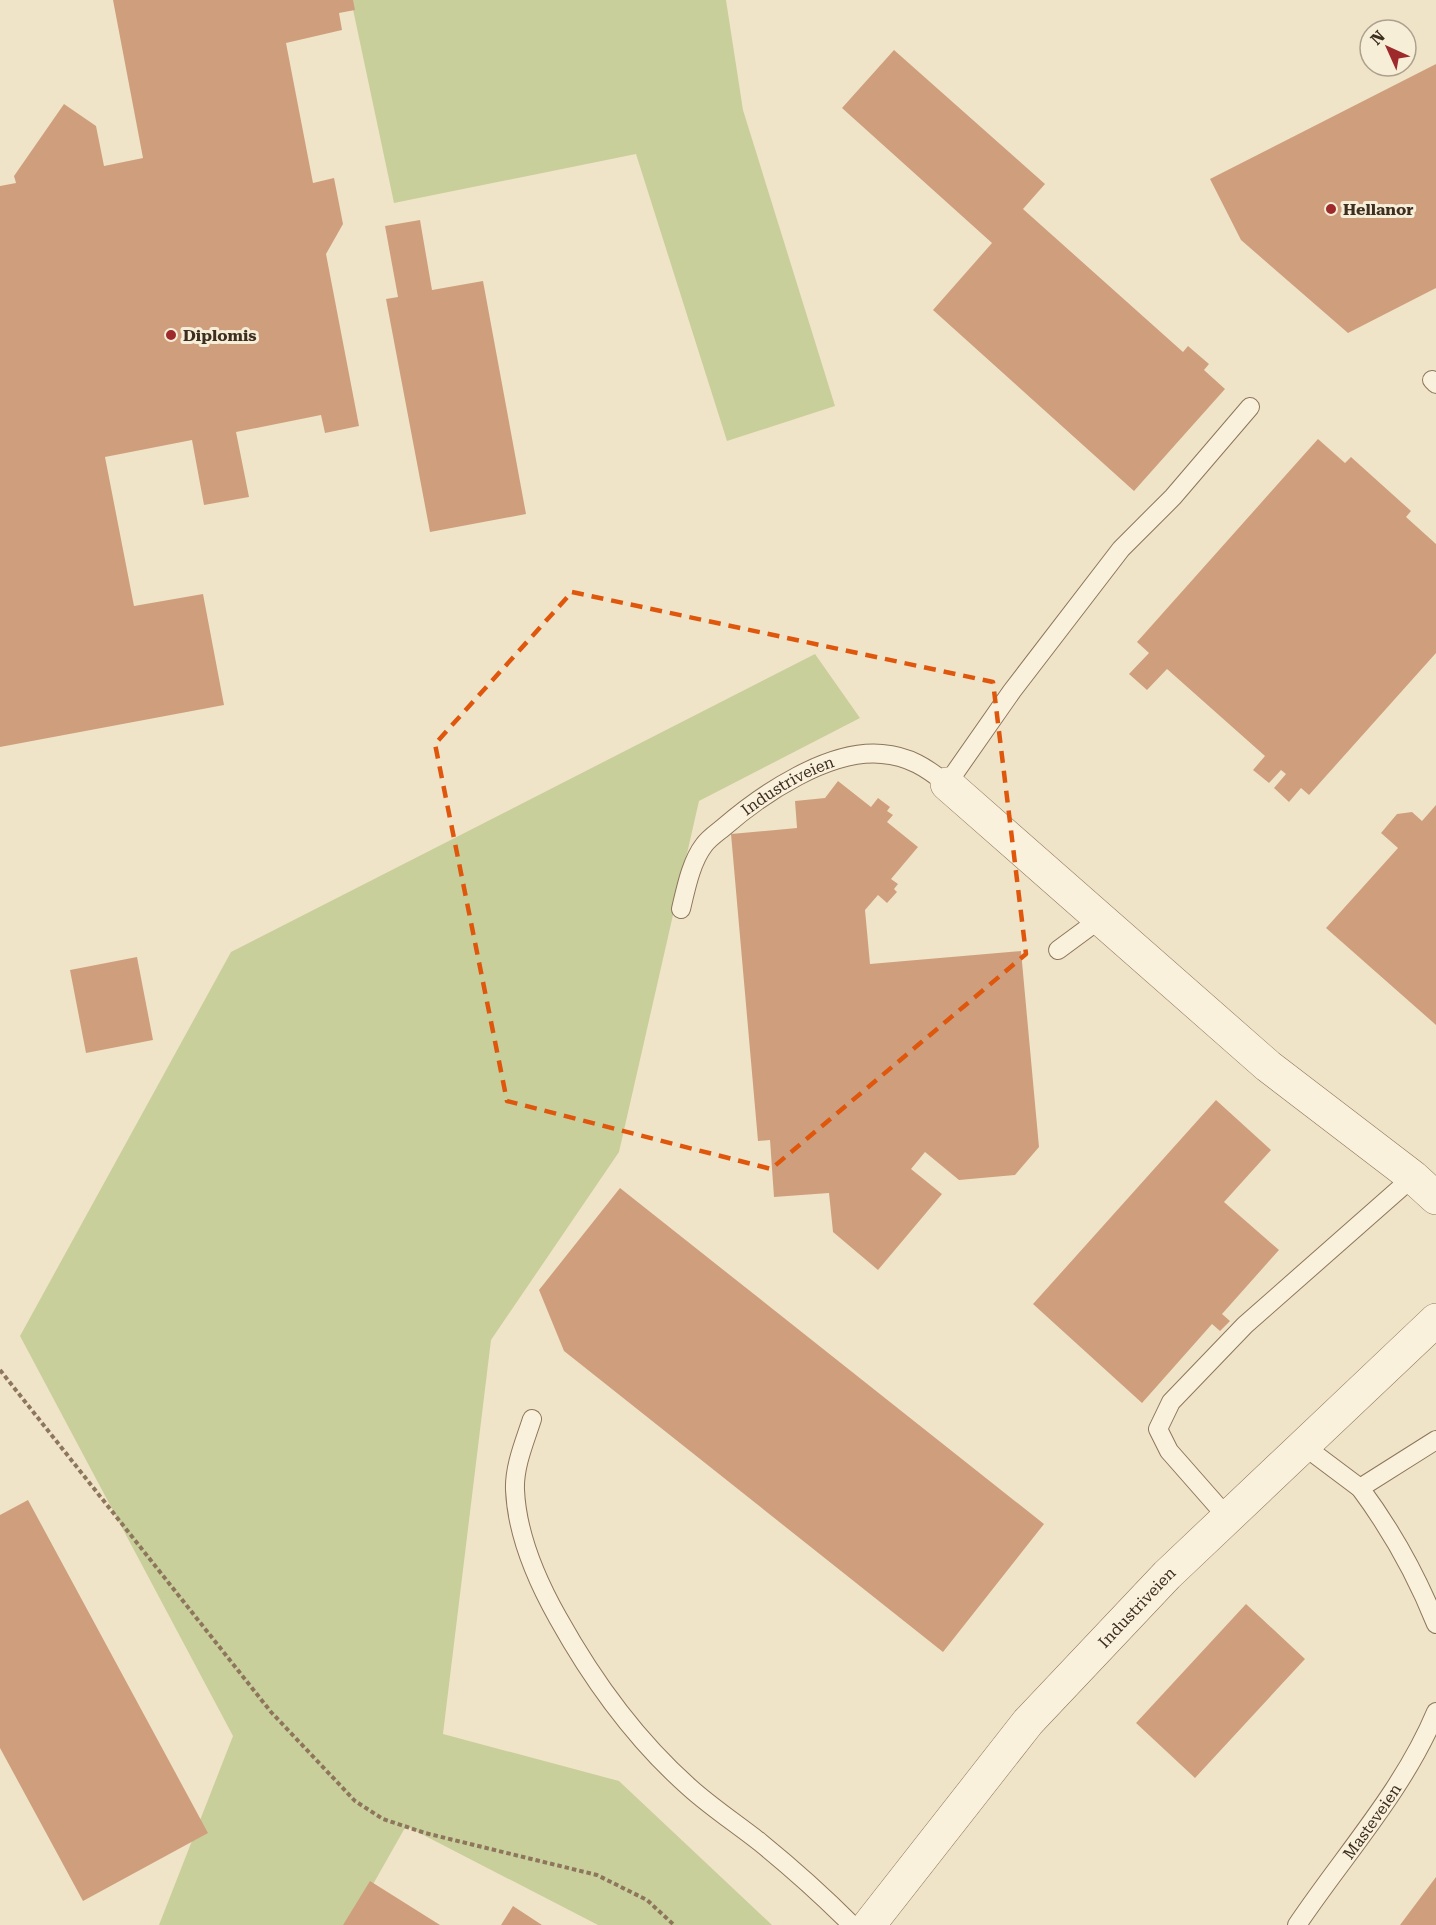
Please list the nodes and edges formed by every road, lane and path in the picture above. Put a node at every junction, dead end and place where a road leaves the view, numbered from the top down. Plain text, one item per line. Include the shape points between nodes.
1 (1250, 407) dead end
2 (947, 784) junction
3 (681, 909) dead end
4 (1100, 919) junction
5 (1058, 950) dead end
6 (1425, 1187) edge
7 (1436, 1320) edge
8 (0, 1370) edge
9 (532, 1419) dead end
10 (1436, 1440) edge
11 (1304, 1446) junction
12 (1360, 1488) junction
13 (1227, 1517) junction
14 (1436, 1624) edge
15 (1436, 1712) edge
16 (674, 1925) edge
17 (852, 1925) edge
18 (869, 1925) edge
19 (1298, 1925) edge

1 - 2 lane via 1173,497 1121,549 1012,691
2 - 3 lane, Industriveien via 925,766 906,758 860,755 825,764 749,805 704,845
2 - 4 street
4 - 5 lane
4 - 6 street via 1268,1066
6 - 13 lane via 1253,1317 1171,1402 1158,1429 1169,1451
7 - 11 street, Industriveien
8 - 16 path via 271,1712 355,1801 382,1818 425,1833 597,1875 647,1900
9 - 17 lane via 515,1488 522,1530 540,1586 575,1648 632,1728 689,1787 808,1882
10 - 12 lane
11 - 12 lane
11 - 13 street, Industriveien
12 - 14 lane via 1385,1521 1417,1576
13 - 18 street, Industriveien via 1028,1722
15 - 19 lane, Masteveien via 1384,1806

